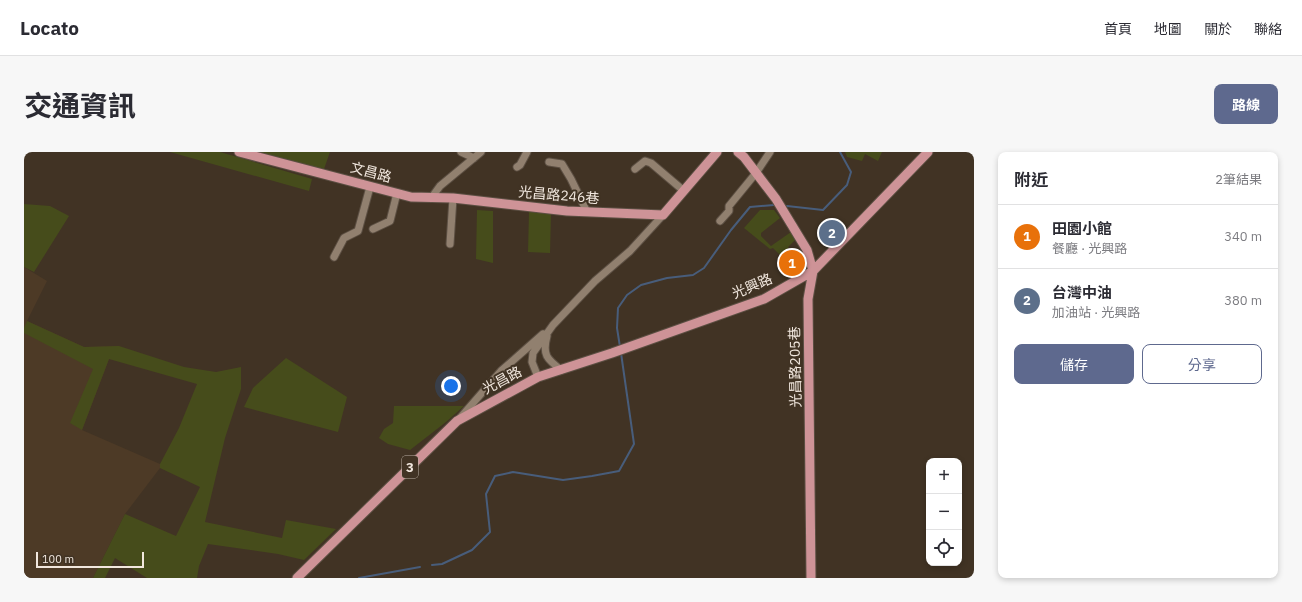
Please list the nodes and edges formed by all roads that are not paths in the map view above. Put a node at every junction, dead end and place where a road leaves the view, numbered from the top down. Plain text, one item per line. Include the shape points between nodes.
1 (239, 152) edge
2 (461, 152) edge
3 (480, 152) edge
4 (527, 152) edge
5 (717, 152) edge
6 (738, 152) edge
7 (770, 152) edge
8 (928, 152) edge
9 (474, 158) junction
10 (549, 162) dead end
11 (517, 167) dead end
12 (635, 168) dead end
13 (756, 173) junction
14 (370, 187) junction
15 (684, 191) junction
16 (397, 193) junction
17 (432, 197) junction
18 (453, 198) junction
19 (587, 212) junction
20 (664, 215) junction
21 (720, 221) dead end
22 (372, 229) dead end
23 (450, 244) dead end
24 (334, 257) dead end
25 (813, 271) junction
26 (553, 325) junction
27 (561, 370) junction
28 (538, 377) junction
29 (457, 421) junction
30 (297, 578) edge
31 (811, 578) edge

1 - 14 main road, 文昌路
2 - 9 street
3 - 9 street
4 - 11 street
5 - 15 main road, 光昌路
6 - 13 main road, 光昌路205巷
7 - 13 street
8 - 25 main road, 光興路 / 3
9 - 17 street via 440,186
10 - 19 street via 562,164
12 - 15 street via 645,161 652,163
13 - 21 street
13 - 25 main road, 光昌路205巷 via 776,199 807,250
14 - 16 main road, 文昌路
14 - 24 street via 358,231 344,238
15 - 20 main road, 光昌路
16 - 17 main road, 文昌路 via 411,197
16 - 22 street via 390,221
17 - 18 main road, 光昌路246巷
18 - 19 main road, 光昌路246巷
18 - 23 street
19 - 20 main road, 光昌路246巷
20 - 26 street, 光昌路
25 - 27 main road, 光興路 / 3 via 764,299
25 - 31 main road, 光昌路205巷 via 808,299
26 - 27 street via 546,336 545,354
26 - 28 street, 光昌路 via 533,353 532,362
26 - 29 street via 501,371
27 - 28 main road, 3
28 - 29 main road, 光昌路 / 3
29 - 30 main road, 光昌路 / 3

